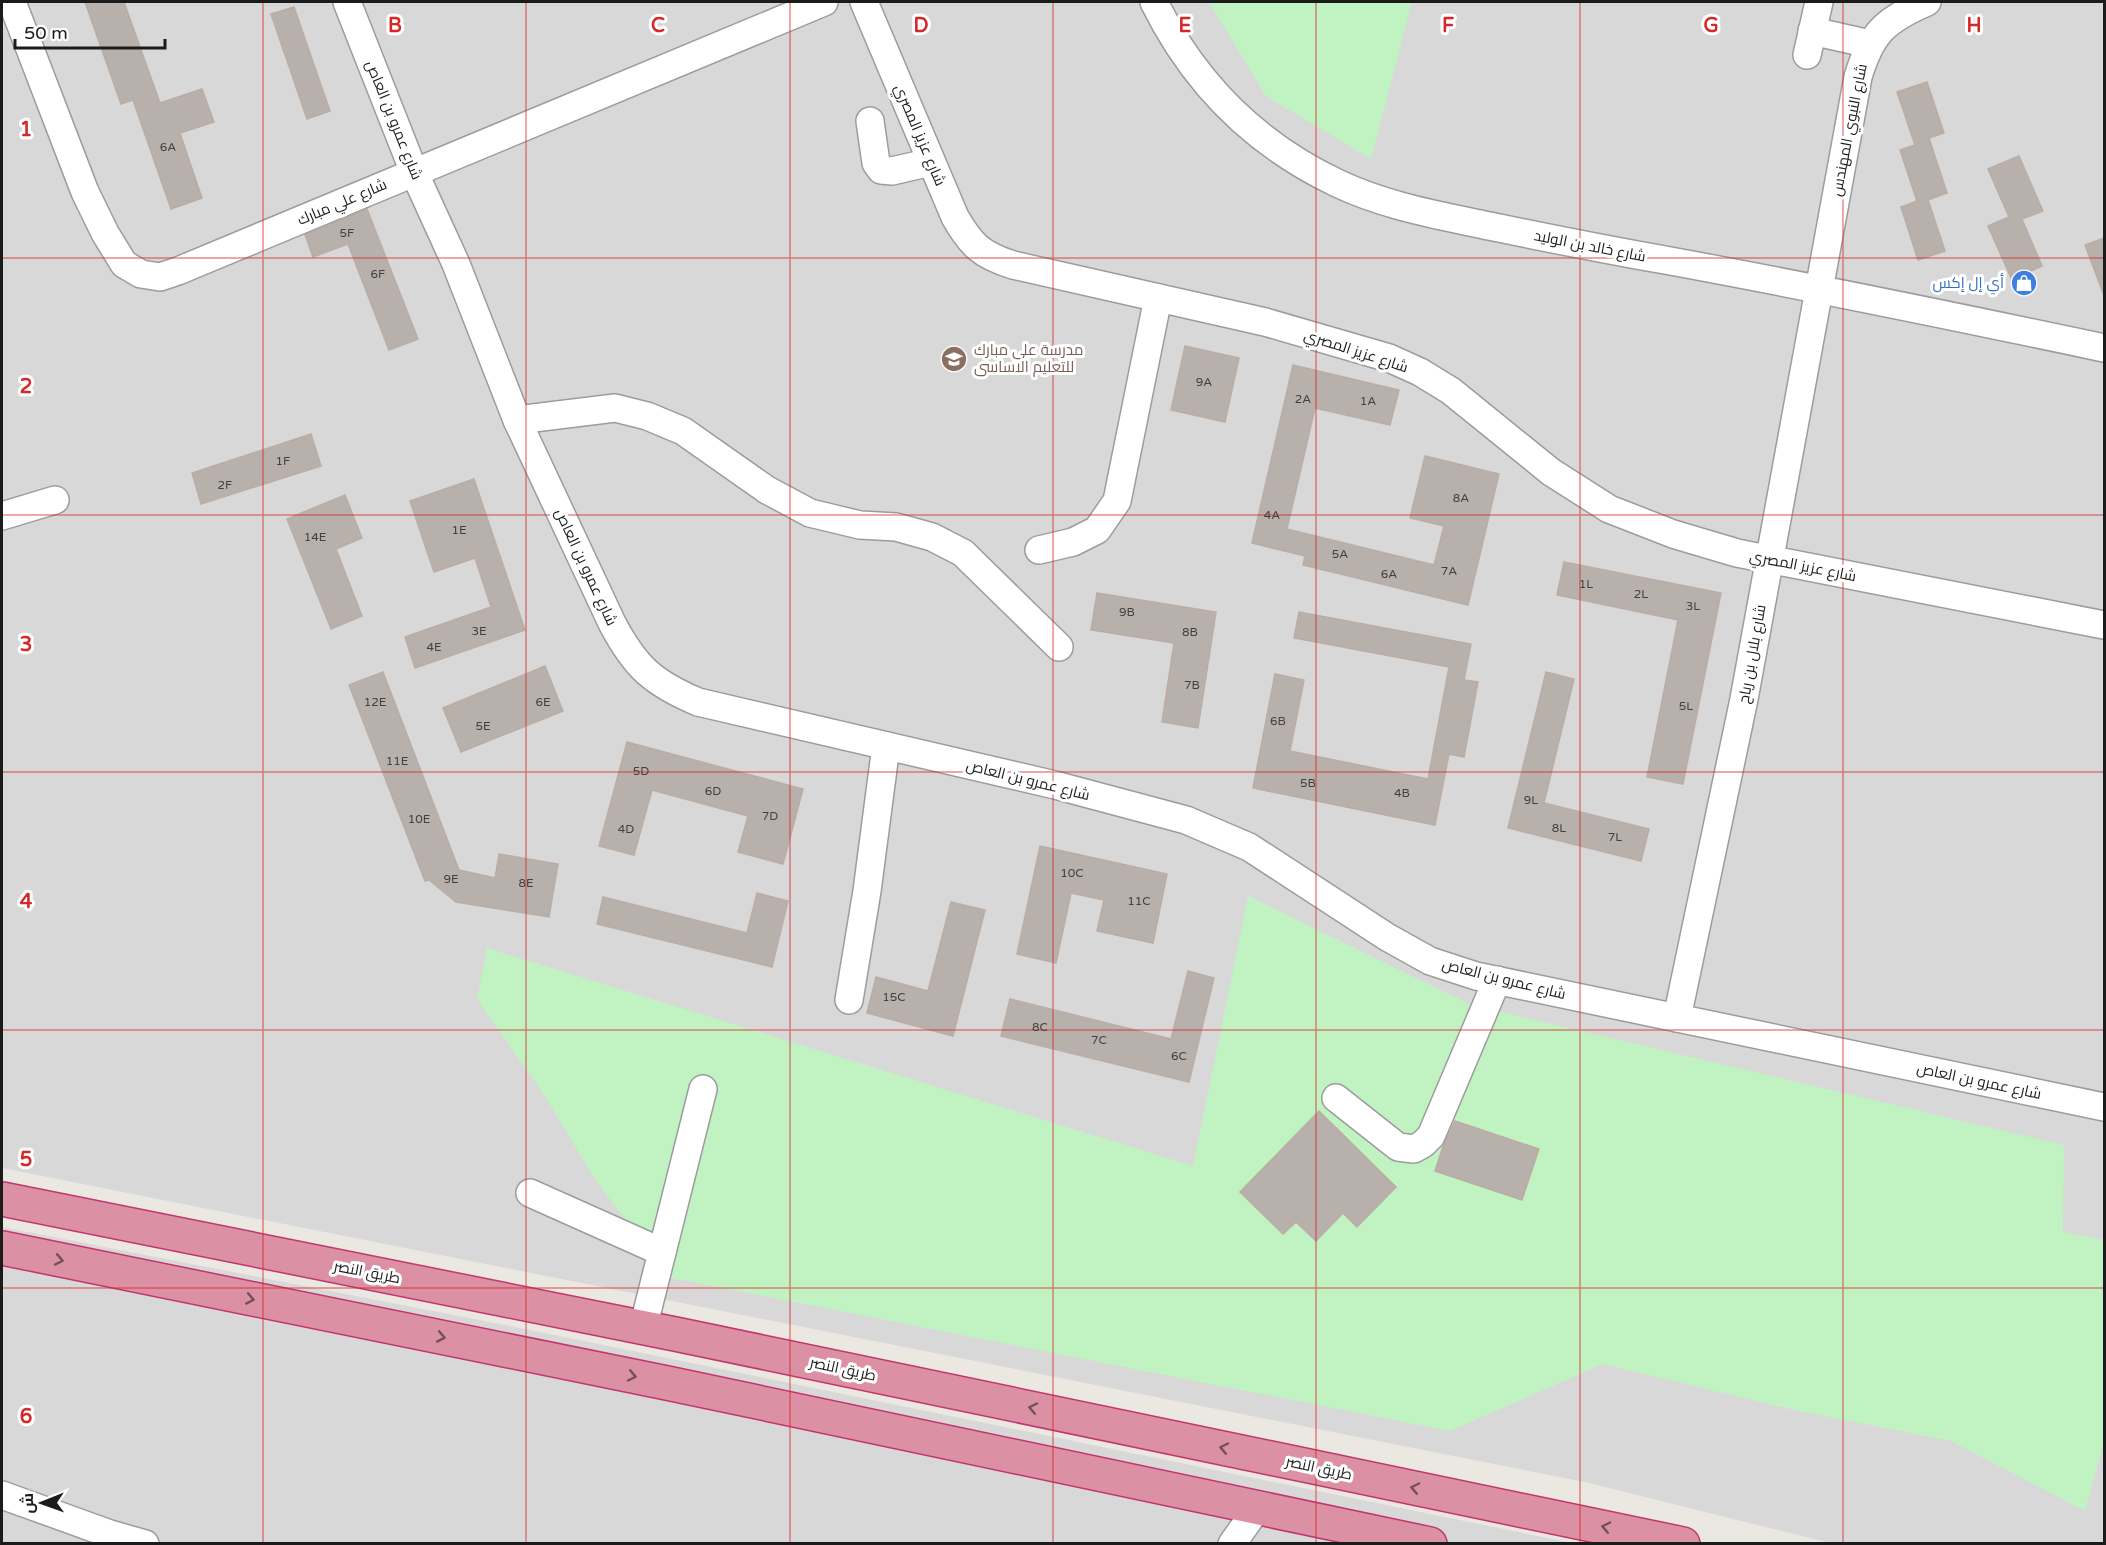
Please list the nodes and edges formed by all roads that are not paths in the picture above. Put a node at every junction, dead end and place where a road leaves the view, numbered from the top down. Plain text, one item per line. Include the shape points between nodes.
1 (12, 2) edge
2 (347, 2) edge
3 (824, 2) edge
4 (864, 2) edge
5 (1154, 2) edge
6 (1819, 2) edge
7 (1927, 2) edge
8 (1870, 44) junction
9 (870, 121) dead end
10 (932, 162) junction
11 (414, 172) junction
12 (1819, 288) junction
13 (1158, 298) junction
14 (2104, 348) edge
15 (517, 420) junction
16 (55, 500) dead end
17 (2, 516) edge
18 (1039, 550) dead end
19 (1769, 559) junction
20 (2104, 625) edge
21 (1059, 647) dead end
22 (886, 746) junction
23 (1497, 980) junction
24 (849, 1000) dead end
25 (1677, 1018) junction
26 (703, 1089) dead end
27 (1336, 1098) dead end
28 (2104, 1107) edge
29 (530, 1193) dead end
30 (2, 1199) edge
31 (2, 1248) edge
32 (662, 1252) junction
33 (643, 1328) junction
34 (680, 1335) junction
35 (667, 1383) junction
36 (2, 1495) edge
37 (1257, 1507) junction
38 (110, 1539) edge
39 (145, 1544) edge
40 (1232, 1544) edge
41 (1430, 1544) edge
42 (1683, 1544) edge

1 - 11 street, شارع علي مبارك via 85,192 124,264 141,274 160,277 178,271
2 - 11 street, شارع عمرو بن العاص
3 - 11 street, شارع علي مبارك
4 - 10 street, شارع عزيز المصري
5 - 12 street, شارع خالد بن الوليد via 1181,52 1220,99 1284,153 1339,184 1412,210
6 - 8 street via 1810,43
7 - 8 street, شارع النبوي المهندس via 1891,20
8 - 12 street, شارع النبوي المهندس via 1858,77
9 - 10 street via 880,170
10 - 13 street, شارع عزيز المصري via 965,235 992,258
11 - 15 street, شارع عمرو بن العاص via 456,264
12 - 14 street, شارع خالد بن الوليد
12 - 19 street, شارع بلال بن رباح
13 - 18 street via 1117,501 1097,530 1073,542
13 - 19 street, شارع عزيز المصري via 1265,322 1389,358 1451,391 1551,472 1609,510 1673,534
15 - 21 street via 615,408 683,431 767,490 810,513 860,525 896,527 932,537 963,553
15 - 22 street, شارع عمرو بن العاص via 612,623 646,673 671,691 698,702
16 - 17 street
19 - 20 street, شارع عزيز المصري
19 - 25 street, شارع بلال بن رباح via 1744,699
22 - 23 street, شارع عمرو بن العاص via 1186,820 1249,848 1430,961
22 - 24 street
23 - 25 street, شارع عمرو بن العاص
23 - 27 street via 1431,1136 1423,1144 1414,1149 1398,1147
25 - 28 street, شارع عمرو بن العاص
26 - 32 street
29 - 32 street
30 - 33 highway, طريق النصر
31 -> 35 highway
32 - 33 street
33 - 34 highway, طريق النصر
34 - 35 highway
42 -> 34 highway, طريق النصر
35 - 37 highway
36 - 38 street
37 - 40 street
37 - 41 highway
38 - 39 street

